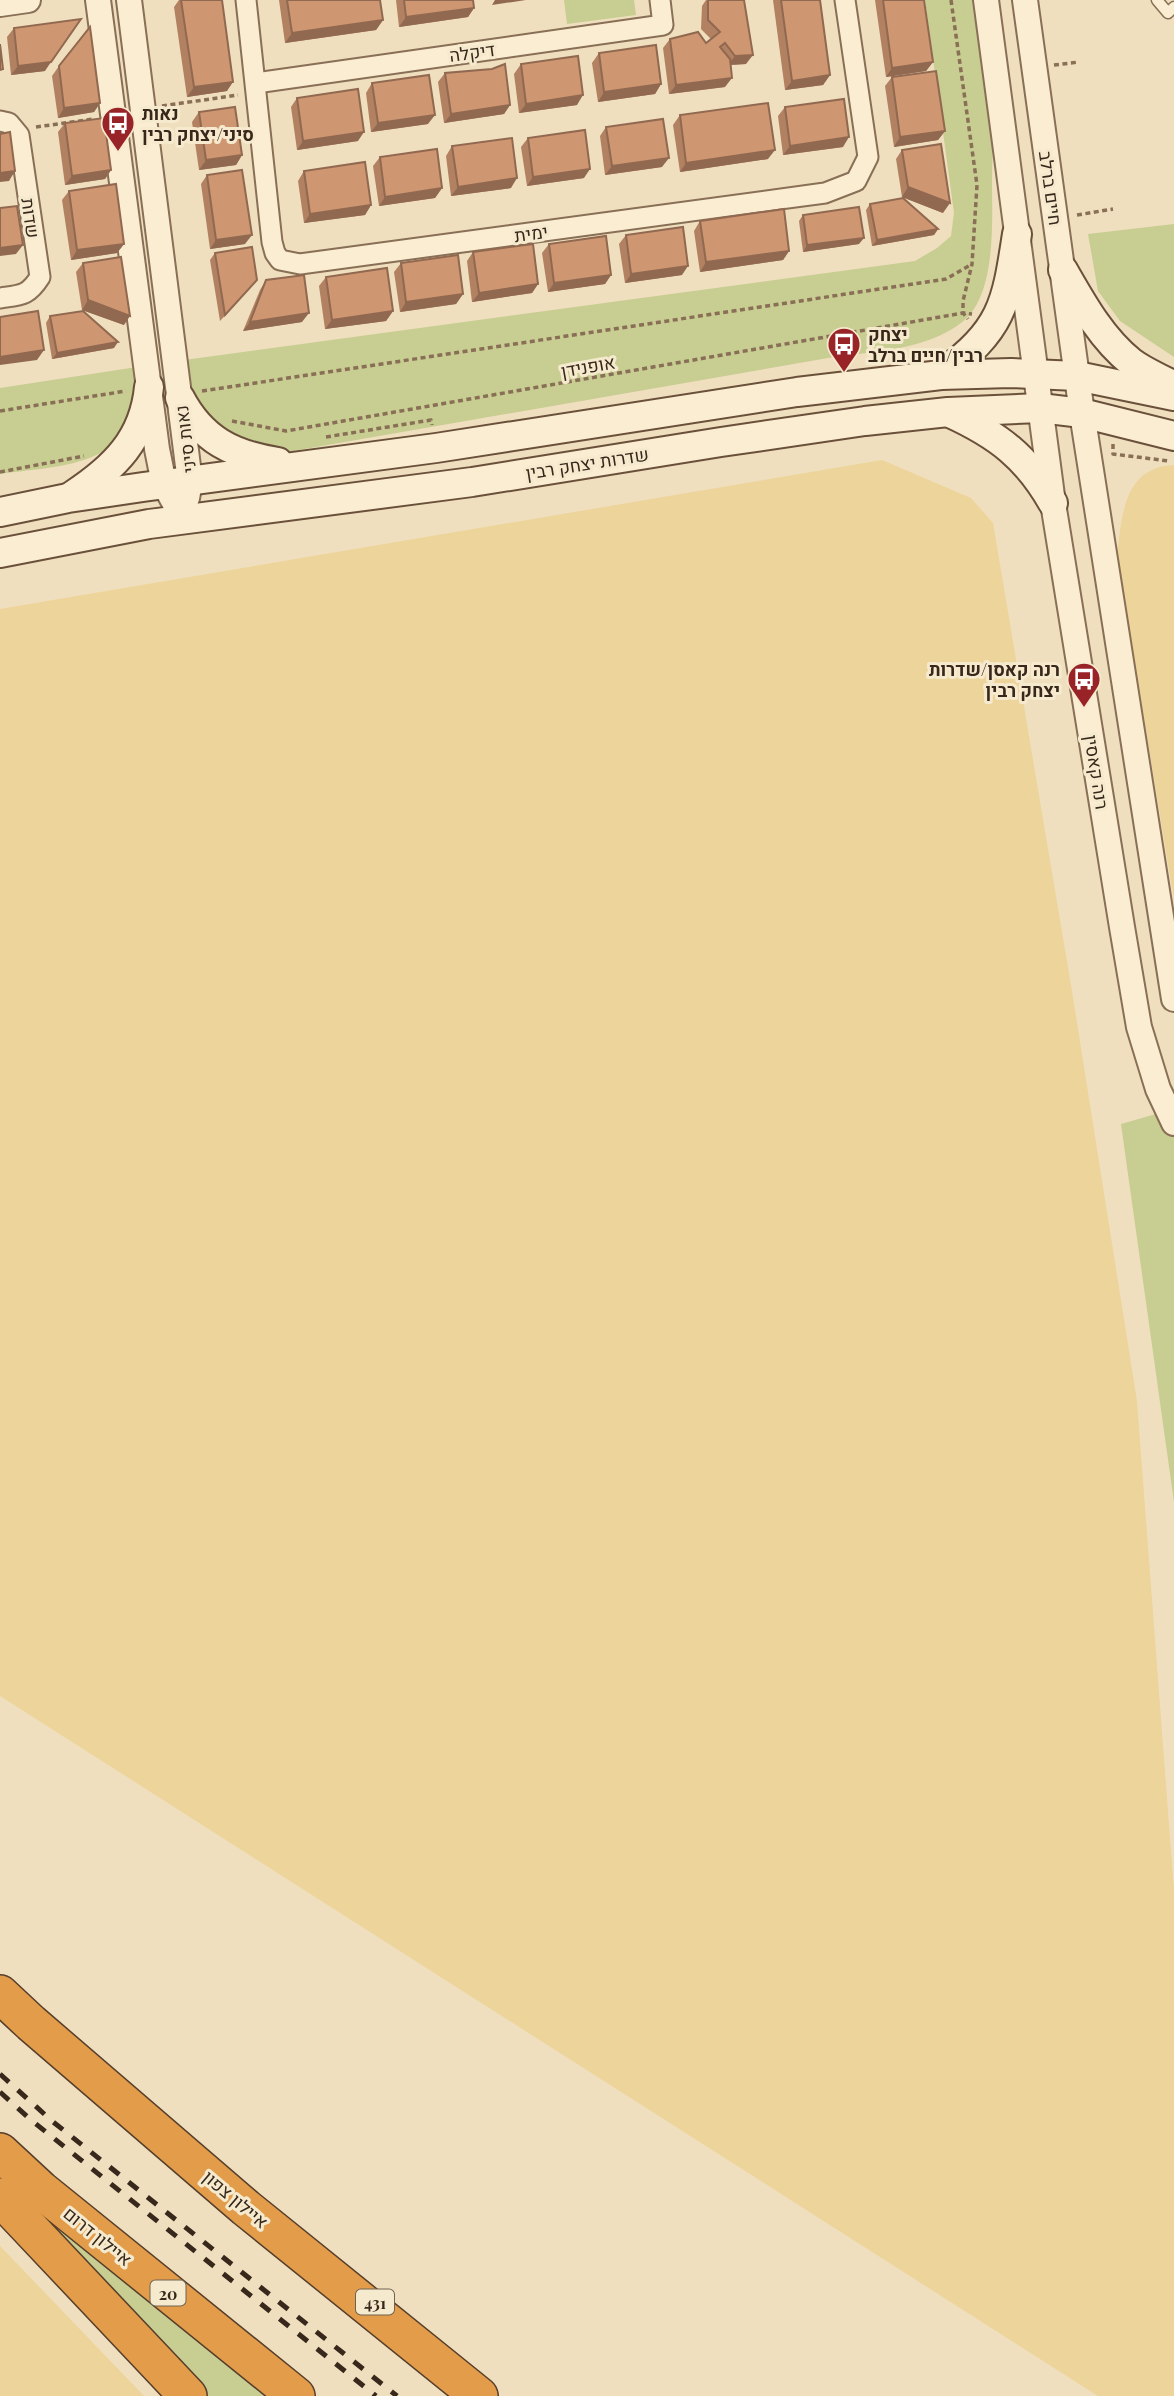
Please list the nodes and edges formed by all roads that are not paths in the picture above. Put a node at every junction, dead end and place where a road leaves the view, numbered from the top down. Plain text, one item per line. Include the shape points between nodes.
1 (28, 0) edge
2 (98, 0) edge
3 (130, 0) edge
4 (246, 0) edge
5 (660, 0) edge
6 (845, 0) edge
7 (986, 0) edge
8 (1025, 0) edge
9 (1157, 0) edge
10 (0, 4) edge
11 (1174, 8) edge
12 (257, 88) junction
13 (8, 126) edge
14 (1017, 234) junction
15 (1062, 270) junction
16 (0, 298) edge
17 (1035, 374) junction
18 (941, 375) junction
19 (1077, 376) junction
20 (1174, 386) edge
21 (149, 387) junction
22 (187, 395) junction
23 (1174, 396) edge
24 (1040, 408) junction
25 (947, 412) junction
26 (1082, 413) junction
27 (1174, 436) edge
28 (302, 466) junction
29 (177, 483) junction
30 (68, 498) junction
31 (1053, 503) junction
32 (0, 512) edge
33 (184, 520) junction
34 (0, 553) edge
35 (1174, 999) edge
36 (1174, 1123) edge
37 (0, 1994) edge
38 (0, 2152) edge
39 (0, 2197) edge
40 (246, 2208) junction
41 (188, 2396) edge
42 (296, 2396) edge
43 (479, 2396) edge
44 (505, 2396) edge

1 - 10 street
2 - 21 street, נאות סיני
3 - 22 street, נאות סיני
4 - 12 street, ימית
5 - 12 street, דיקלה via 663,25
6 - 12 street, ימית via 869,157 856,181 825,193 288,263 280,260 272,242
7 - 14 street
8 - 15 street, חיים ברלב
9 - 11 lane via 1168,13
13 - 16 street, שדות via 19,135 40,277 24,295
14 - 17 street
14 - 18 main road via 1002,308 977,346
15 - 19 street, חיים ברלב
15 - 20 main road via 1113,346 1133,364
17 - 18 main road
17 - 19 main road
17 - 24 street, רנה קאסין
18 - 28 main road
19 - 23 main road
19 - 26 street
21 - 29 street, נאות סיני
21 - 30 main road via 147,406 125,449 105,473
22 - 28 main road via 195,423 230,450
22 - 29 street, נאות סיני
24 - 25 main road, שדרות יצחק רבין
24 - 26 main road, שדרות יצחק רבין
24 - 31 street, רנה קאסין
25 - 31 main road via 983,429 1023,459
25 - 33 main road, שדרות יצחק רבין
26 - 27 main road, שדרות יצחק רבין
26 - 35 street
28 - 29 main road
29 - 30 main road
29 - 33 street, נאות סיני
30 - 32 main road
31 - 36 street, רנה קאסין via 1139,1027
33 - 34 main road, שדרות יצחק רבין
37 - 40 highway, איילון צפון
38 - 42 highway, איילון דרום / 20
39 - 41 highway
40 - 43 highway, איילון צפון
40 - 44 highway, 431

